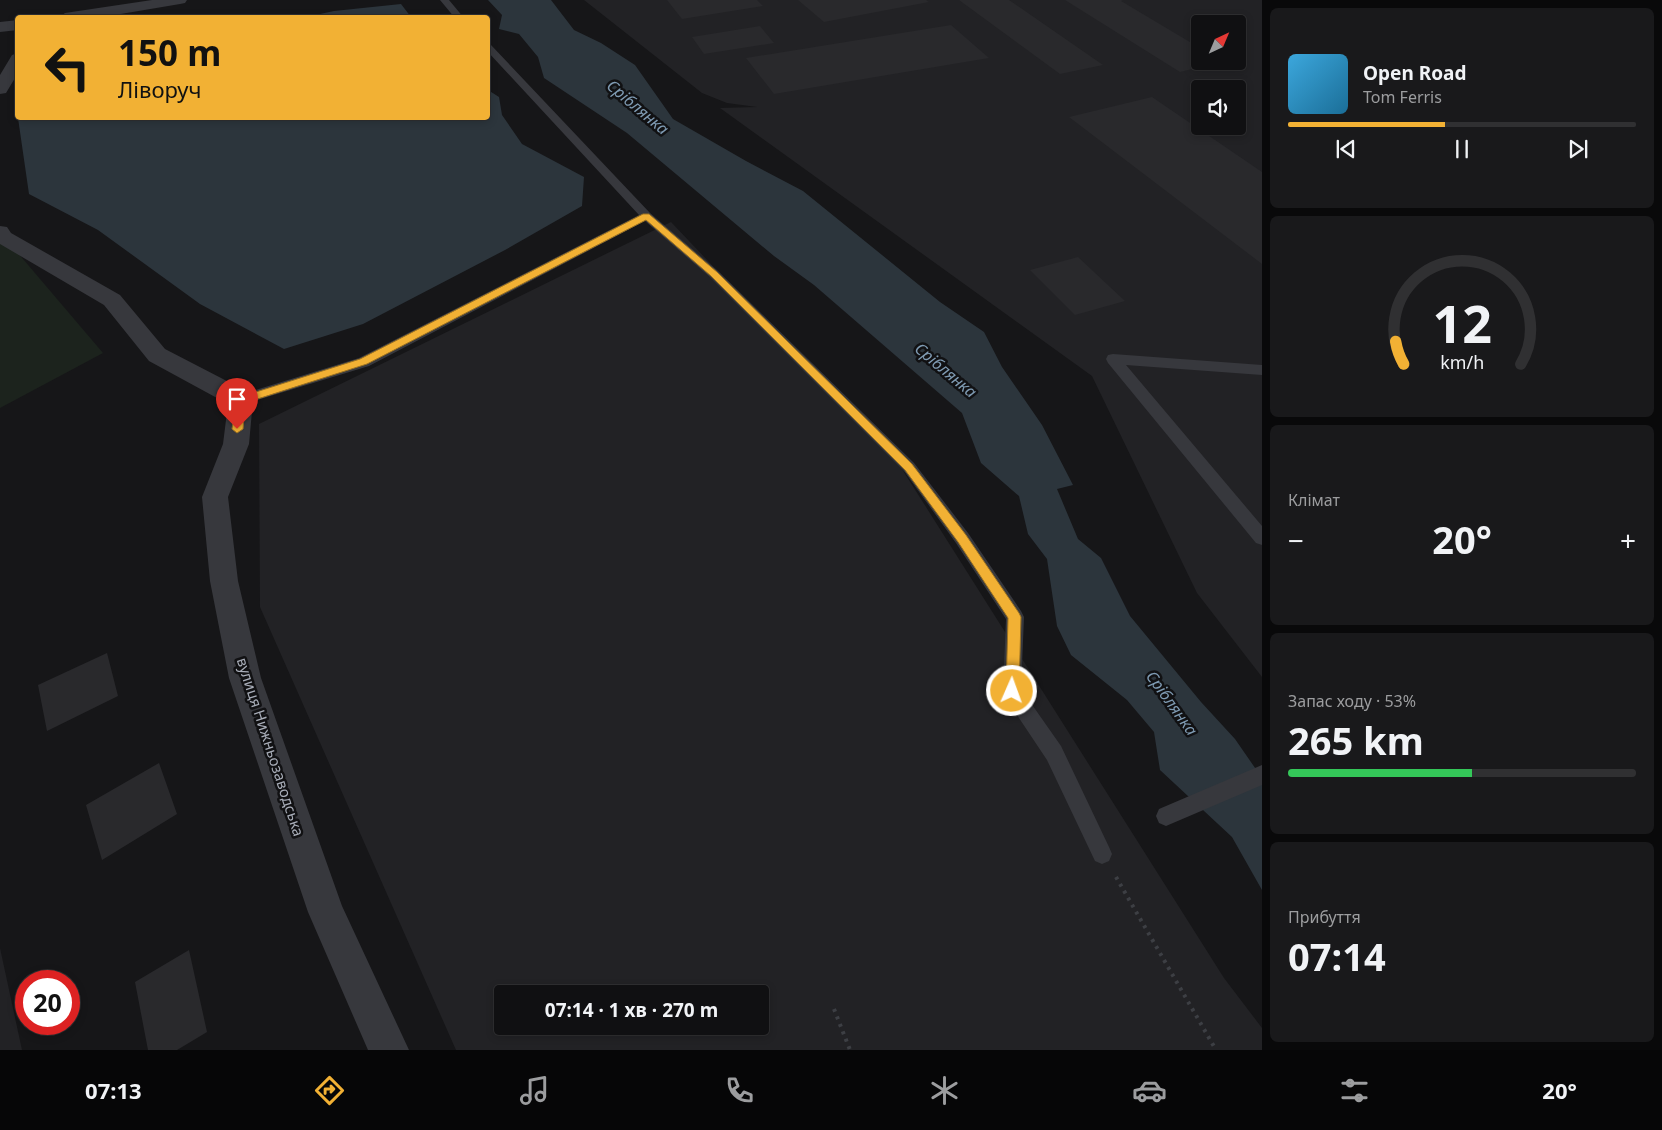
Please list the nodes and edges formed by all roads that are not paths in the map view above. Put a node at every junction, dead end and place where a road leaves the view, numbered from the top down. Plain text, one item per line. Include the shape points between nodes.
1 (180, 0) edge
2 (444, 0) edge
3 (84, 15) edge
4 (457, 15) edge
5 (15, 25) edge
6 (0, 27) edge
7 (490, 48) edge
8 (15, 63) edge
9 (0, 89) edge
10 (646, 216) junction
11 (0, 232) edge
12 (1262, 370) edge
13 (241, 400) junction
14 (1262, 538) edge
15 (1262, 775) edge
16 (1166, 816) dead end
17 (1102, 854) road end
18 (389, 1050) edge

1 - 3 street
2 - 4 lane
5 - 6 street
7 - 10 lane
8 - 9 street
10 - 13 lane via 364,362
10 - 17 lane via 714,274 909,467 962,538 1015,617 1012,691 1054,753
11 - 13 street via 3,238 112,300 157,355
12 - 14 lane via 1113,359
13 - 18 street, вулиця Нижньозаводська via 236,444 216,498 224,581 245,678 326,912
15 - 16 lane

